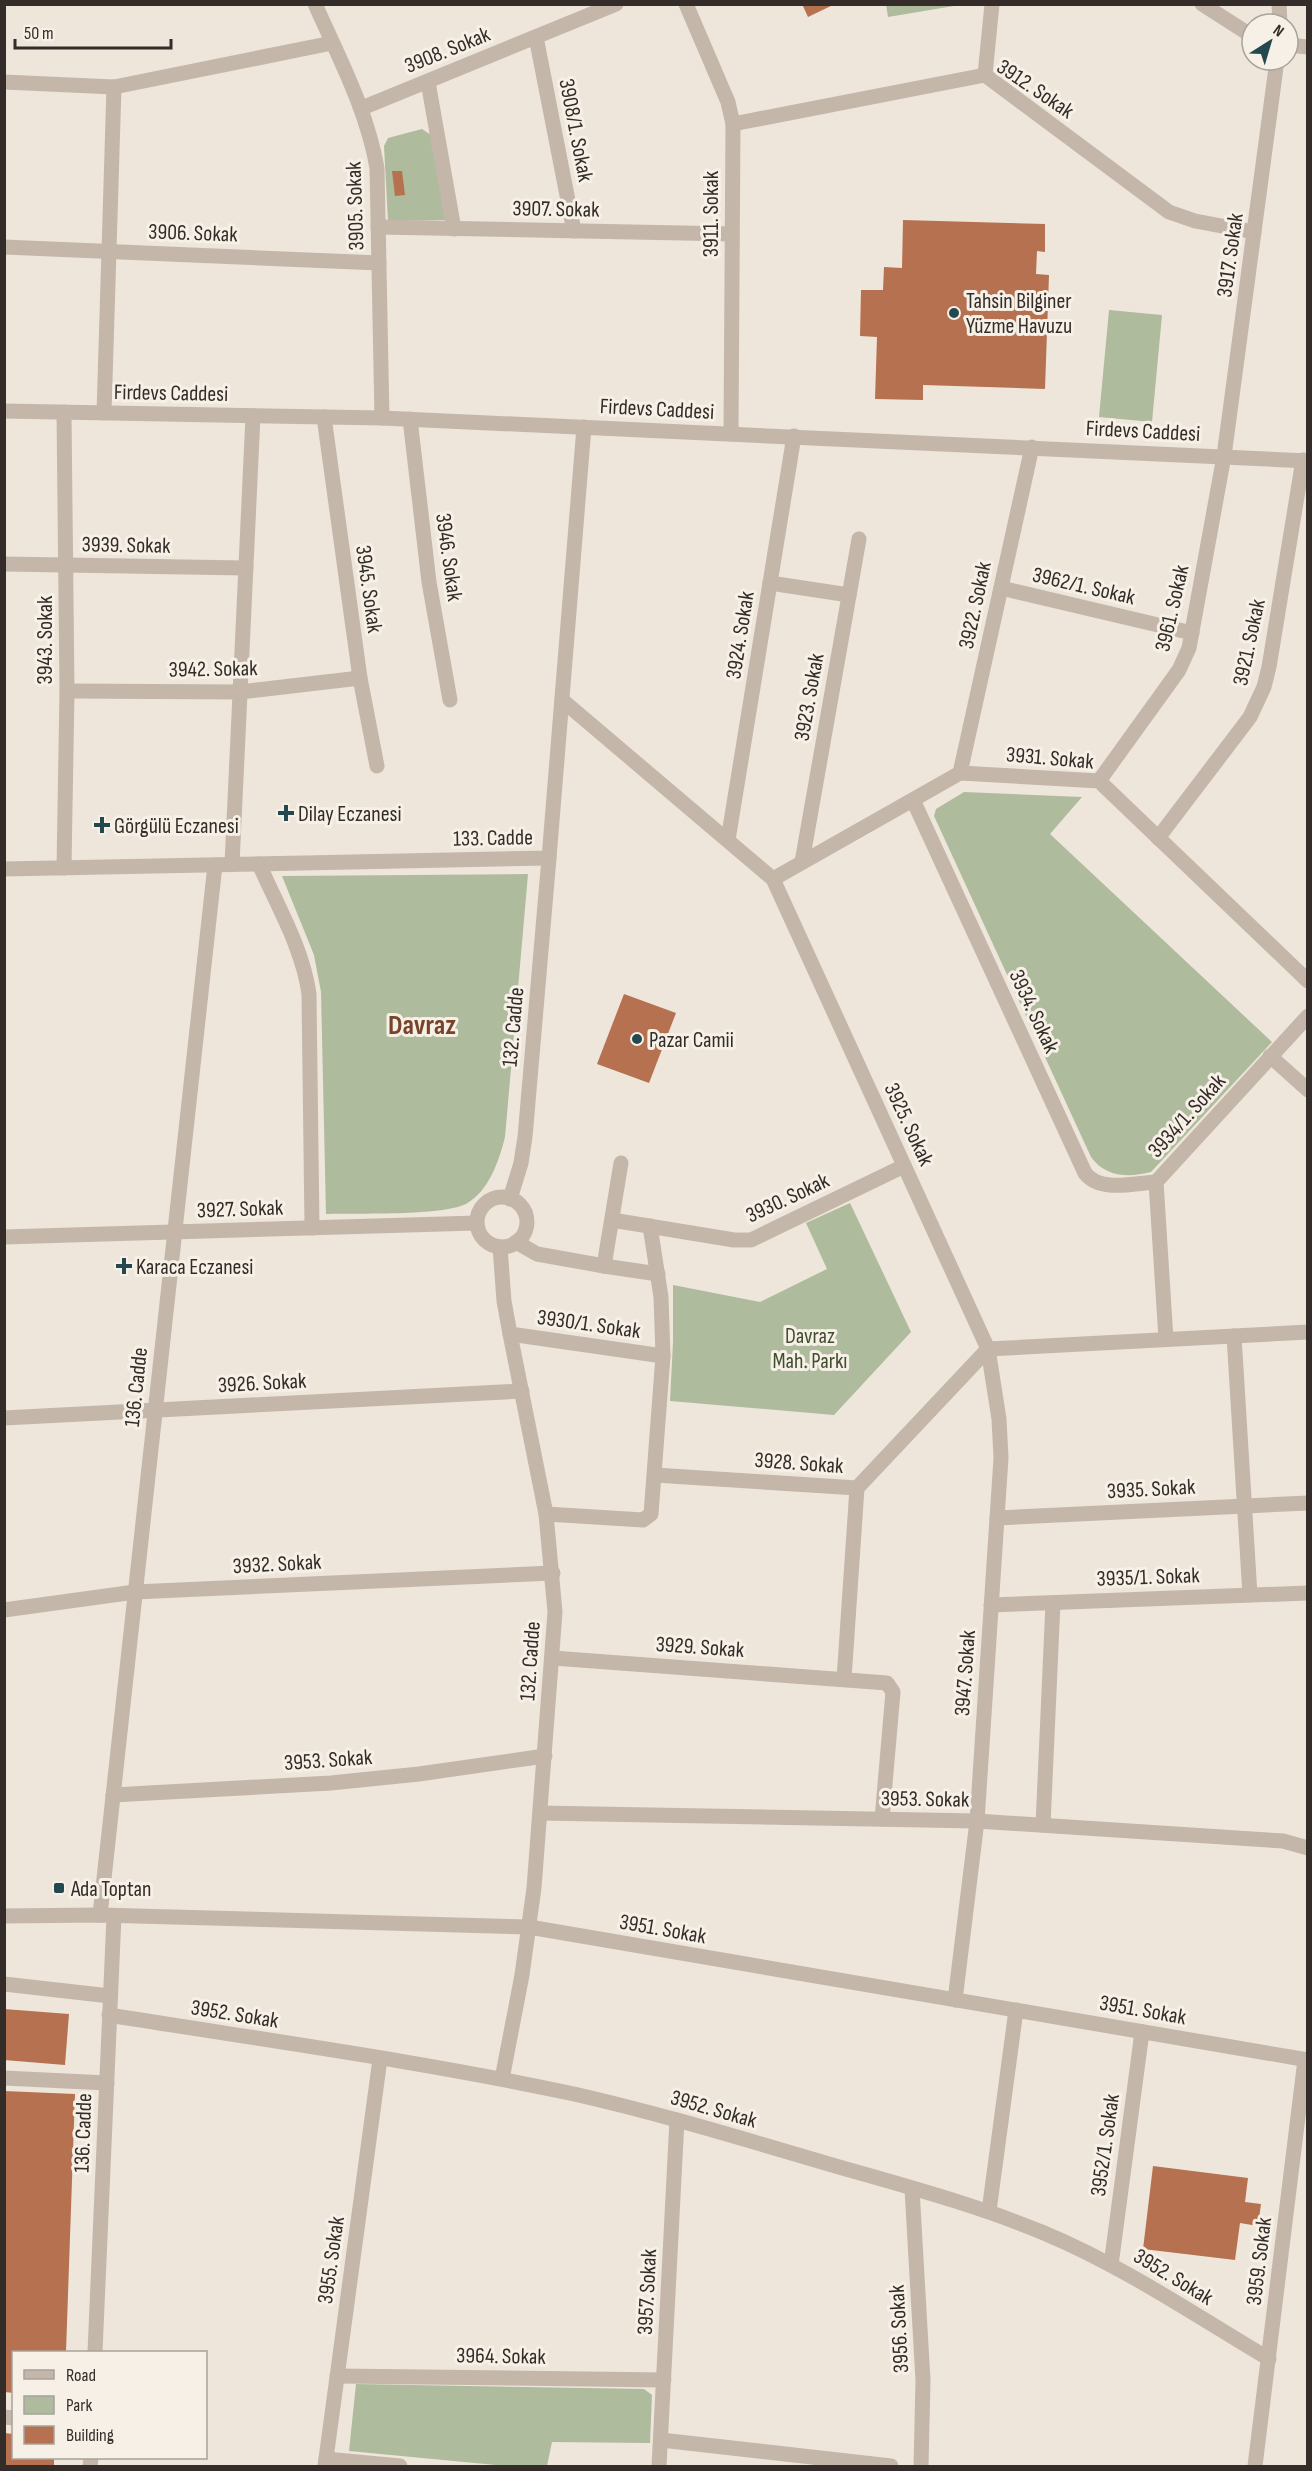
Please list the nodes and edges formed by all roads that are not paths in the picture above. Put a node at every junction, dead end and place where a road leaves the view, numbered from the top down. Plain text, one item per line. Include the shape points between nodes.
1 (315, 4) edge
2 (616, 4) edge
3 (686, 4) edge
4 (992, 4) edge
5 (1202, 4) edge
6 (1240, 28) edge
7 (536, 37) junction
8 (332, 43) junction
9 (1275, 72) edge
10 (985, 75) junction
11 (4, 82) edge
12 (428, 82) junction
13 (114, 87) junction
14 (362, 108) junction
15 (733, 124) junction
16 (378, 227) junction
17 (453, 229) junction
18 (574, 231) junction
19 (1254, 232) junction
20 (732, 234) junction
21 (4, 247) edge
22 (109, 251) junction
23 (379, 263) junction
24 (4, 411) edge
25 (64, 412) junction
26 (104, 413) junction
27 (253, 416) junction
28 (324, 417) junction
29 (382, 418) junction
30 (410, 419) junction
31 (584, 427) junction
32 (731, 434) junction
33 (795, 436) junction
34 (1032, 447) junction
35 (1224, 456) junction
36 (1305, 460) edge
37 (859, 539) dead end
38 (4, 564) edge
39 (66, 565) junction
40 (246, 568) junction
41 (770, 583) junction
42 (1001, 588) junction
43 (849, 595) junction
44 (1192, 633) junction
45 (360, 678) junction
46 (67, 691) junction
47 (240, 692) junction
48 (562, 699) junction
49 (450, 700) dead end
50 (377, 766) dead end
51 (960, 773) junction
52 (1099, 781) junction
53 (913, 800) junction
54 (1158, 838) junction
55 (728, 840) junction
56 (549, 858) junction
57 (802, 862) junction
58 (232, 864) junction
59 (259, 864) junction
60 (215, 865) junction
61 (64, 868) junction
62 (4, 869) edge
63 (773, 879) junction
64 (1308, 981) edge
65 (1308, 1016) edge
66 (1270, 1056) junction
67 (1308, 1090) edge
68 (621, 1163) dead end
69 (904, 1166) junction
70 (1156, 1182) junction
71 (510, 1199) junction
72 (612, 1220) junction
73 (477, 1223) junction
74 (650, 1226) junction
75 (312, 1228) junction
76 (175, 1232) junction
77 (4, 1237) edge
78 (516, 1242) junction
79 (500, 1247) junction
80 (604, 1266) junction
81 (658, 1274) junction
82 (1308, 1332) edge
83 (510, 1334) junction
84 (1234, 1336) junction
85 (1166, 1339) junction
86 (988, 1349) junction
87 (663, 1356) junction
88 (522, 1391) junction
89 (155, 1410) junction
90 (4, 1418) edge
91 (655, 1475) junction
92 (857, 1488) junction
93 (1308, 1503) edge
94 (1244, 1506) junction
95 (546, 1514) junction
96 (997, 1518) junction
97 (553, 1573) junction
98 (135, 1593) junction
99 (1308, 1593) edge
100 (1250, 1595) junction
101 (1053, 1603) junction
102 (991, 1605) junction
103 (4, 1610) edge
104 (553, 1658) junction
105 (844, 1679) junction
106 (545, 1755) junction
107 (113, 1795) junction
108 (540, 1813) junction
109 (882, 1819) junction
110 (977, 1821) junction
111 (1043, 1825) junction
112 (1308, 1848) edge
113 (107, 1915) junction
114 (4, 1916) edge
115 (529, 1928) junction
116 (4, 1984) edge
117 (110, 1996) junction
118 (956, 2000) junction
119 (1016, 2010) junction
120 (109, 2015) junction
121 (1142, 2032) junction
122 (380, 2059) junction
123 (1306, 2060) edge
124 (4, 2078) edge
125 (502, 2079) junction
126 (107, 2083) junction
127 (677, 2120) junction
128 (912, 2188) junction
129 (989, 2211) junction
130 (1111, 2265) junction
131 (95, 2351) edge
132 (1269, 2359) junction
133 (337, 2376) junction
134 (664, 2380) junction
135 (661, 2440) junction
136 (326, 2463) edge
137 (400, 2466) edge
138 (659, 2466) edge
139 (891, 2466) edge
140 (921, 2466) edge
141 (1255, 2466) edge

1 - 8 street, 3905. Sokak
2 - 7 street, 3908. Sokak
3 - 15 street, 3911. Sokak via 728,102
4 - 10 street
5 - 6 street
7 - 12 street, 3908. Sokak
7 - 18 street, 3908/1. Sokak
8 - 13 street
8 - 14 street, 3905. Sokak
9 - 19 street, 3917. Sokak
10 - 15 street, 3912. Sokak
10 - 19 street, 3912. Sokak via 1168,212
11 - 13 street
12 - 14 street, 3908. Sokak
12 - 17 street
13 - 22 street
14 - 16 street, 3905. Sokak via 377,168
15 - 20 street, 3911. Sokak
16 - 17 street, 3907. Sokak
16 - 23 street, 3905. Sokak
17 - 18 street, 3907. Sokak
18 - 20 street, 3907. Sokak
19 - 35 street, 3917. Sokak
20 - 32 street, 3911. Sokak
21 - 22 street, 3906. Sokak
22 - 23 street, 3906. Sokak
22 - 26 street
23 - 29 street, 3905. Sokak
24 - 25 street, Firdevs Caddesi
25 - 26 street, Firdevs Caddesi
25 - 39 street, 3943. Sokak
26 - 27 street, Firdevs Caddesi
27 - 28 street, Firdevs Caddesi
27 - 40 street
28 - 29 street, Firdevs Caddesi
28 - 45 street, 3945. Sokak
29 - 30 street, Firdevs Caddesi
30 - 31 street, Firdevs Caddesi
30 - 49 street, 3946. Sokak via 429,582
31 - 32 street, Firdevs Caddesi
31 - 48 street, 133. Cadde
32 - 33 street, Firdevs Caddesi
33 - 34 street, Firdevs Caddesi
33 - 41 street, 3924. Sokak
34 - 35 street, Firdevs Caddesi
34 - 42 street, 3922. Sokak
35 - 36 street, Firdevs Caddesi
35 - 44 street, 3961. Sokak
36 - 54 street, 3921. Sokak via 1269,667 1258,703
37 - 43 street, 3923. Sokak
38 - 39 street, 3939. Sokak
39 - 40 street, 3939. Sokak
39 - 46 street, 3943. Sokak
40 - 47 street
41 - 43 street
41 - 55 street, 3924. Sokak
42 - 44 street, 3962/1. Sokak
42 - 51 street, 3922. Sokak
43 - 57 street, 3923. Sokak
44 - 52 street, 3961. Sokak via 1179,670
45 - 47 street, 3942. Sokak
45 - 50 street, 3945. Sokak
46 - 47 street, 3942. Sokak
46 - 61 street, 3943. Sokak
47 - 58 street
48 - 55 street, 3925. Sokak
48 - 56 street, 133. Cadde
51 - 52 street, 3931. Sokak
51 - 53 street
52 - 54 street, 3931. Sokak
53 - 57 street
53 - 70 street, 3934. Sokak via 1085,1173 1104,1185
54 - 64 street, 3931. Sokak
55 - 63 street, 3925. Sokak
56 - 59 street, 133. Cadde
56 - 71 street, 132. Cadde via 525,1137
57 - 63 street
58 - 59 street, 133. Cadde
58 - 60 street, 133. Cadde
59 - 75 street via 307,978
60 - 61 street, 133. Cadde
60 - 76 street, 136. Cadde
61 - 62 street, 133. Cadde
63 - 69 street, 3925. Sokak
65 - 66 street, 3934/1. Sokak
66 - 67 street
66 - 70 street, 3934/1. Sokak
68 - 72 street
69 - 74 street, 3930. Sokak via 751,1240
69 - 86 street, 3925. Sokak
70 - 85 street, 3934/1. Sokak
71 - 73 street via 499,1197 484,1204
71 - 78 street via 521,1206 526,1222
72 - 74 street, 3930. Sokak
72 - 80 street
73 - 75 street, 3927. Sokak
73 - 79 street via 485,1241
74 - 81 street
75 - 76 street, 3927. Sokak
76 - 77 street, 3927. Sokak
76 - 89 street, 136. Cadde
78 - 79 street
78 - 80 street via 537,1254
79 - 83 street, 132. Cadde
80 - 81 street
81 - 87 street
82 - 84 street
83 - 87 street, 3930/1. Sokak
83 - 88 street, 132. Cadde
84 - 85 street
84 - 94 street
85 - 86 street
86 - 92 street, 3928. Sokak
86 - 96 street, 3947. Sokak via 999,1419
87 - 91 street
88 - 89 street, 3926. Sokak
88 - 95 street, 132. Cadde
89 - 90 street, 3926. Sokak
89 - 98 street, 136. Cadde
91 - 92 street, 3928. Sokak
91 - 95 street via 652,1511 647,1519
92 - 105 street
93 - 94 street, 3935. Sokak
94 - 96 street, 3935. Sokak
94 - 100 street
95 - 97 street, 132. Cadde
96 - 102 street, 3947. Sokak
97 - 98 street, 3932. Sokak
97 - 104 street, 132. Cadde
98 - 103 street, 3932. Sokak
98 - 107 street, 136. Cadde
99 - 100 street, 3935/1. Sokak
100 - 101 street, 3935/1. Sokak
101 - 102 street, 3935/1. Sokak
101 - 111 street
102 - 110 street, 3947. Sokak
104 - 105 street, 3929. Sokak
104 - 106 street, 132. Cadde
105 - 109 street, 3929. Sokak via 887,1683 892,1688
106 - 107 street, 3953. Sokak via 332,1783
106 - 108 street, 132. Cadde
107 - 113 street, 136. Cadde
108 - 109 street, 3953. Sokak
108 - 115 street, 132. Cadde
109 - 110 street, 3953. Sokak
110 - 111 street, 3953. Sokak
110 - 118 street, 3947. Sokak
111 - 112 street, 3953. Sokak via 1283,1841
113 - 114 street, 3951. Sokak
113 - 115 street, 3951. Sokak
113 - 117 street, 136. Cadde
115 - 118 street, 3951. Sokak
115 - 125 street, 132. Cadde
116 - 117 street
117 - 120 street, 136. Cadde
118 - 119 street, 3951. Sokak
119 - 121 street, 3951. Sokak
119 - 129 street
120 - 122 street, 3952. Sokak
120 - 126 street, 136. Cadde
121 - 123 street, 3951. Sokak
121 - 130 street, 3952/1. Sokak
122 - 125 street, 3952. Sokak
122 - 133 street, 3955. Sokak
123 - 132 street, 3959. Sokak
124 - 126 street
125 - 127 street, 3952. Sokak
126 - 131 street, 136. Cadde
127 - 128 street, 3952. Sokak
127 - 134 street, 3957. Sokak
128 - 129 street, 3952. Sokak
128 - 140 street, 3956. Sokak via 923,2380
129 - 130 street, 3952. Sokak
130 - 132 street, 3952. Sokak
132 - 141 street, 3959. Sokak
133 - 134 street, 3964. Sokak
133 - 136 street, 3955. Sokak
134 - 135 street, 3957. Sokak
135 - 138 street, 3957. Sokak
135 - 139 street
136 - 137 street

